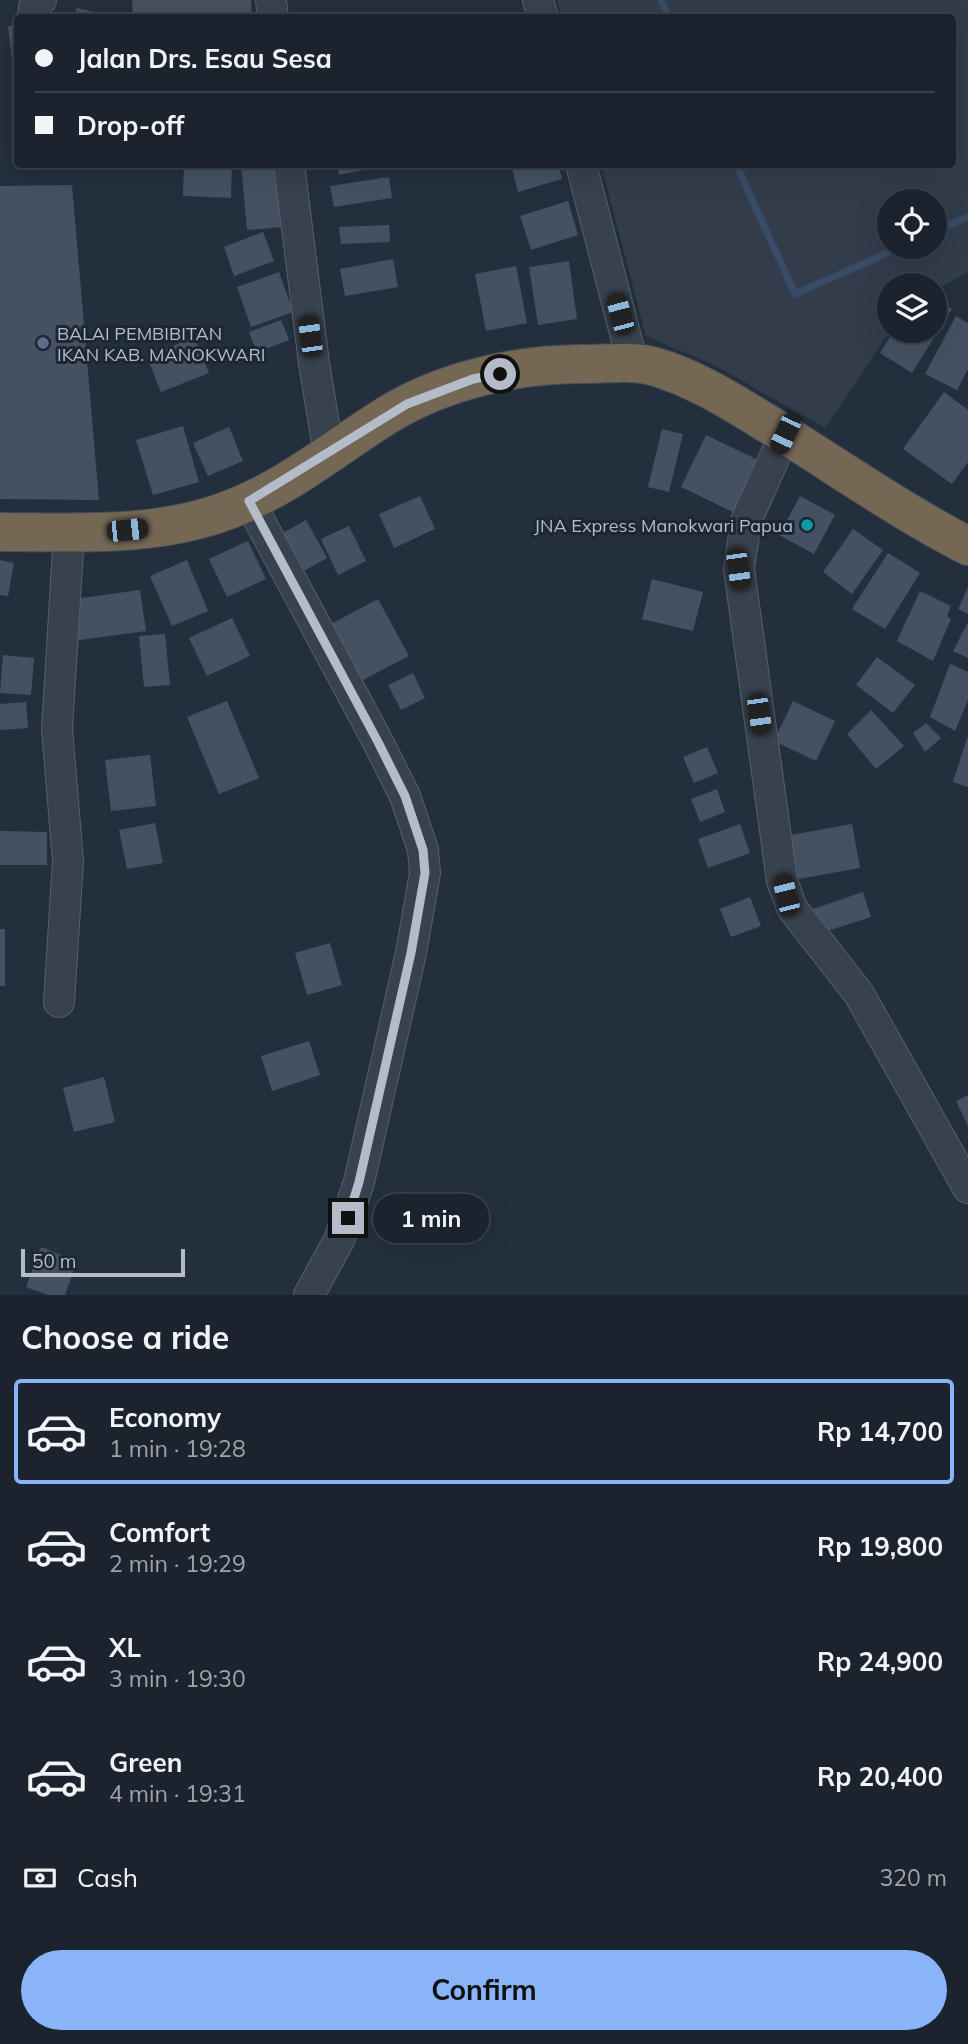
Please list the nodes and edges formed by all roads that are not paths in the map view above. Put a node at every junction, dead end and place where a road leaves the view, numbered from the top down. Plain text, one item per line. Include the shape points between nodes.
1 (290, 168) edge
2 (582, 168) edge
3 (633, 364) junction
4 (785, 434) junction
5 (329, 454) junction
6 (249, 501) junction
7 (0, 532) edge
8 (69, 533) junction
9 (967, 544) edge
10 (59, 1002) dead end
11 (968, 1188) edge
12 (309, 1295) edge

1 - 5 street
2 - 3 street
3 - 4 highway via 695,381
3 - 5 highway via 553,365 473,379 407,404
4 - 9 highway via 886,500
4 - 11 street via 746,521 738,569 782,881 792,908 859,994
5 - 6 highway
6 - 8 highway via 172,524
6 - 12 street via 405,796 423,850 425,873 359,1182 339,1240
7 - 8 highway
8 - 10 street via 58,729 68,861

